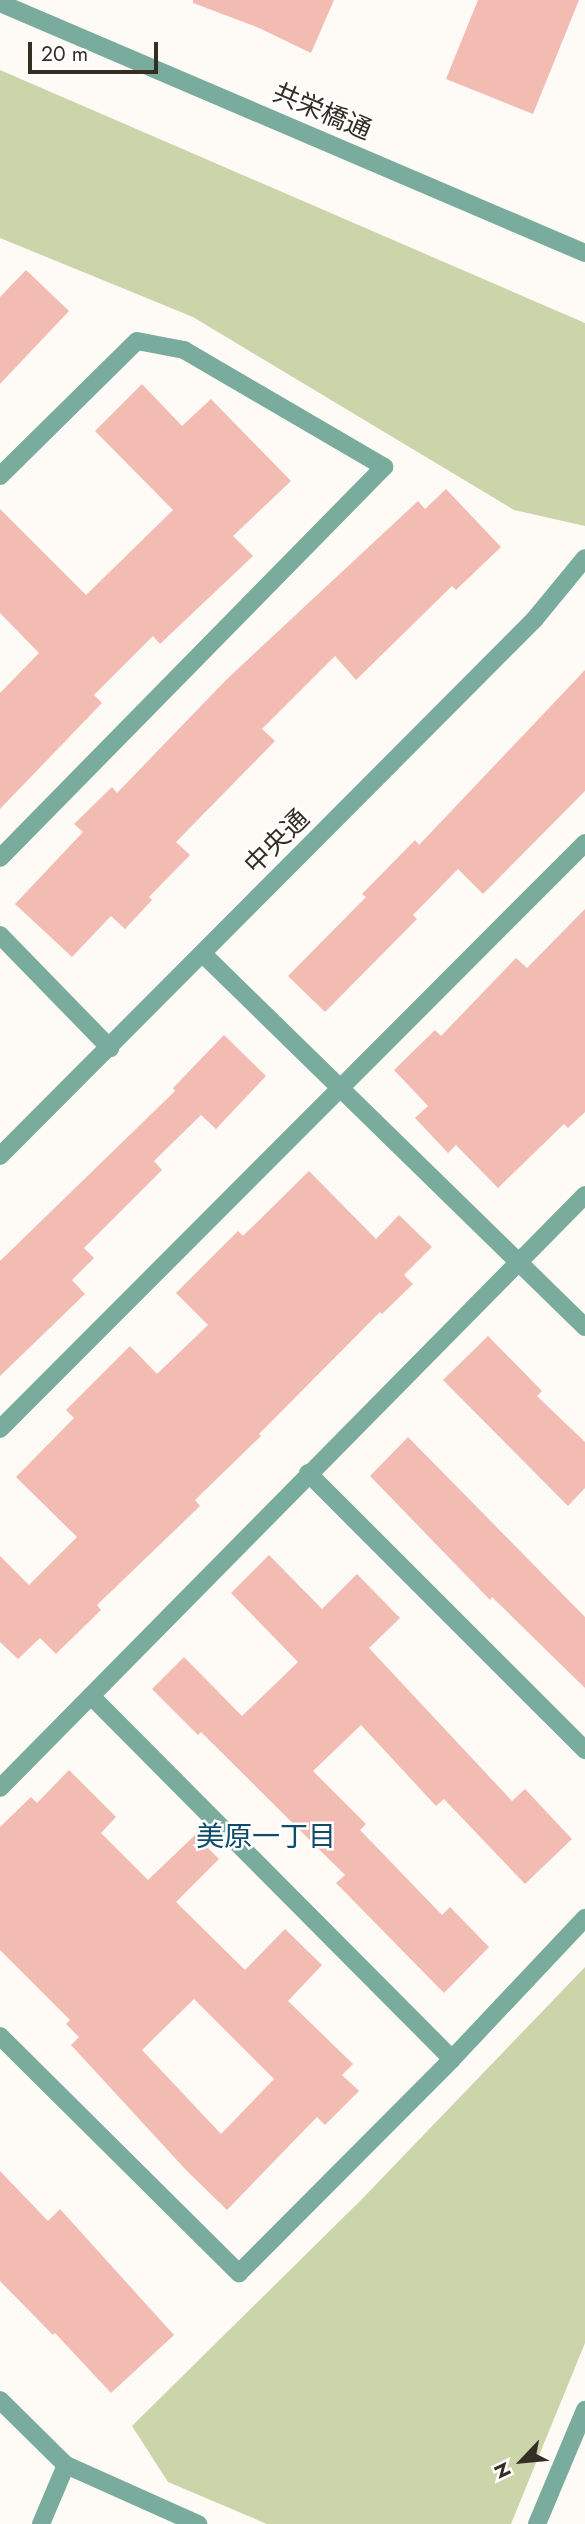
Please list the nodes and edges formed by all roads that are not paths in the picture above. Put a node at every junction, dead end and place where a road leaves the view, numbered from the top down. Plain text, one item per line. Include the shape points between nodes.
1 (0, 2) edge
2 (585, 253) edge
3 (0, 476) edge
4 (585, 558) edge
5 (585, 843) edge
6 (0, 858) edge
7 (0, 935) edge
8 (202, 954) junction
9 (110, 1048) junction
10 (341, 1086) junction
11 (0, 1156) edge
12 (585, 1195) edge
13 (520, 1261) junction
14 (585, 1326) edge
15 (0, 1429) edge
16 (308, 1473) junction
17 (91, 1696) junction
18 (585, 1750) edge
19 (0, 1788) edge
20 (585, 1918) edge
21 (0, 2036) edge
22 (452, 2059) junction
23 (0, 2400) edge
24 (585, 2412) edge
25 (66, 2465) junction
26 (41, 2524) edge
27 (198, 2524) edge
28 (537, 2524) edge

1 - 2 street, 共栄橋通
3 - 6 street via 137,341 184,350 384,467
4 - 8 street, 中央通 via 534,620
5 - 10 street
7 - 9 street
8 - 9 street, 中央通
8 - 10 street
9 - 11 street, 中央通
10 - 13 street
10 - 15 street
12 - 13 street
13 - 14 street
13 - 16 street
16 - 17 street
16 - 18 street
17 - 19 street
17 - 22 street
20 - 22 street
21 - 22 street via 239,2273
23 - 25 street
24 - 28 street
25 - 26 street
25 - 27 street

